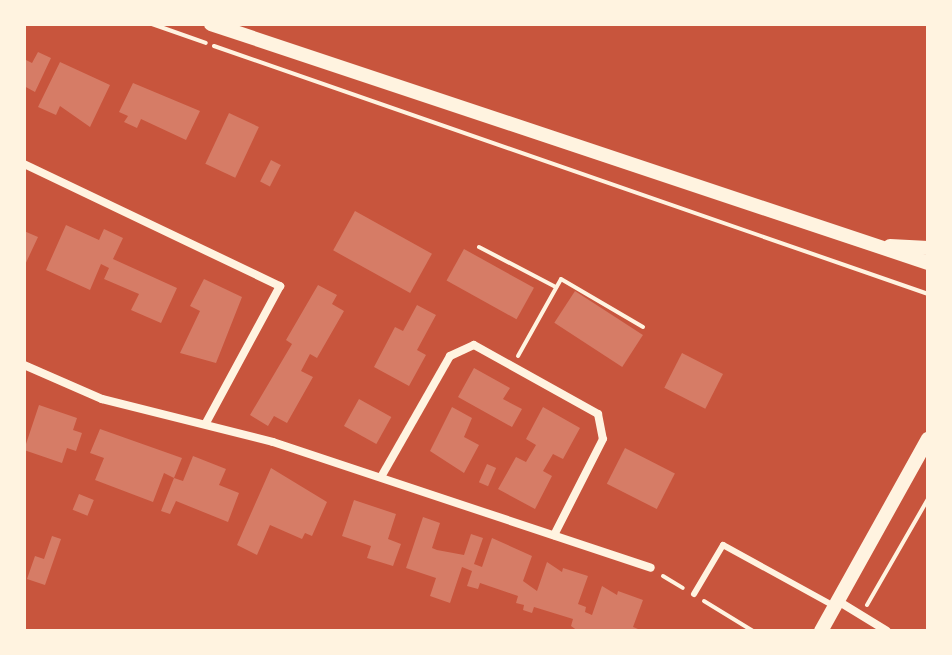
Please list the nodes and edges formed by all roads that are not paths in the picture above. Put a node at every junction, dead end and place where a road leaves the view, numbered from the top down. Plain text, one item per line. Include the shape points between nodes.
1 (211, 24) edge
2 (24, 164) edge
3 (878, 246) junction
4 (928, 248) edge
5 (928, 263) edge
6 (24, 365) edge
7 (206, 423) junction
8 (928, 439) edge
9 (381, 477) junction
10 (554, 535) junction
11 (651, 568) road end
12 (694, 594) road end
13 (837, 604) junction
14 (821, 631) edge
15 (887, 631) edge

1 - 3 street
2 - 7 street via 280,286
3 - 4 street
3 - 5 street
6 - 7 street via 102,399
7 - 9 street
8 - 13 street
9 - 10 street
9 - 10 street via 450,356 474,345 598,414 603,439
10 - 11 street
12 - 13 lane via 723,545
13 - 14 street
13 - 15 street

